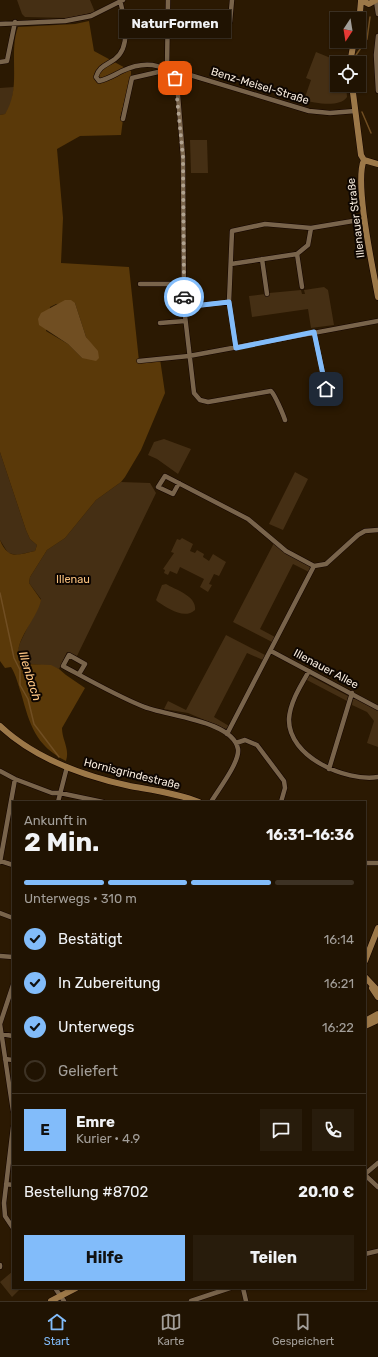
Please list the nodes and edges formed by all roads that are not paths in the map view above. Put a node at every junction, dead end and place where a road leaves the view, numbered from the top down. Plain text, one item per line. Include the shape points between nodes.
1 (168, 0) edge
2 (232, 0) edge
3 (121, 1) edge
4 (368, 2) edge
5 (361, 12) edge
6 (378, 14) edge
7 (214, 21) dead end
8 (15, 22) junction
9 (0, 24) edge
10 (378, 36) edge
11 (377, 55) edge
12 (0, 62) edge
13 (167, 70) junction
14 (176, 71) junction
15 (378, 91) edge
16 (353, 92) edge
17 (355, 111) junction
18 (123, 119) dead end
19 (364, 160) junction
20 (378, 164) edge
21 (365, 219) junction
22 (311, 228) junction
23 (297, 254) junction
24 (262, 259) junction
25 (230, 264) junction
26 (140, 284) dead end
27 (184, 284) junction
28 (302, 287) dead end
29 (267, 294) dead end
30 (378, 297) edge
31 (229, 302) junction
32 (184, 307) junction
33 (185, 321) junction
34 (378, 321) edge
35 (160, 323) dead end
36 (314, 332) junction
37 (236, 348) junction
38 (189, 356) junction
39 (139, 361) dead end
40 (329, 402) dead end
41 (285, 420) dead end
42 (179, 484) dead end
43 (378, 530) edge
44 (314, 566) junction
45 (270, 651) junction
46 (309, 671) junction
47 (79, 674) junction
48 (352, 693) junction
49 (377, 705) edge
50 (0, 726) edge
51 (227, 734) junction
52 (236, 743) junction
53 (67, 767) junction
54 (329, 769) junction
55 (0, 771) edge
56 (378, 777) edge
57 (16, 779) junction
58 (60, 793) junction
59 (183, 799) edge
60 (58, 801) edge
61 (98, 801) edge
62 (193, 801) edge
63 (212, 801) edge
64 (281, 801) edge
65 (0, 861) edge
66 (366, 863) edge
67 (378, 863) edge
68 (12, 865) edge
69 (0, 913) edge
70 (12, 918) edge
71 (378, 928) edge
72 (0, 956) edge
73 (12, 957) edge
74 (366, 958) edge
75 (366, 979) edge
76 (371, 984) junction
77 (12, 988) edge
78 (378, 991) edge
79 (378, 997) edge
80 (378, 1014) edge
81 (378, 1020) edge
82 (367, 1023) edge
83 (0, 1024) edge
84 (378, 1026) edge
85 (1, 1034) edge
86 (12, 1036) edge
87 (5, 1058) junction
88 (12, 1060) edge
89 (12, 1091) edge
90 (12, 1151) edge
91 (378, 1162) edge
92 (366, 1173) edge
93 (366, 1175) edge
94 (6, 1184) junction
95 (12, 1185) edge
96 (378, 1187) edge
97 (2, 1216) edge
98 (12, 1227) edge
99 (378, 1251) edge
100 (366, 1254) edge
101 (56, 1289) edge
102 (75, 1289) edge
103 (227, 1289) edge
104 (243, 1289) edge
105 (62, 1298) edge
106 (51, 1301) edge
107 (191, 1301) edge
108 (246, 1301) edge

1 - 13 street
2 - 7 street via 230,22
3 - 8 street via 91,16 65,21
3 - 13 street via 125,25 122,51 116,58 102,65 96,77 99,81 107,80 123,70 148,64 159,65
4 - 5 main road
4 - 6 street
8 - 9 street
8 - 12 street via 7,61
10 - 11 street
11 - 15 street
13 - 14 street, Benz-Meisel-Straße
13 - 18 street, Benz-Meisel-Straße via 132,78
14 - 17 street, Benz-Meisel-Straße via 309,111
14 - 27 street via 183,157
16 - 17 main road
17 - 19 main road via 361,155
19 - 20 main road
19 - 21 main road, Illenauer Straße via 360,178
21 - 22 street
21 - 30 main road, Illenauer Straße
22 - 23 street via 308,244
22 - 25 street via 265,224 232,231
23 - 24 street
23 - 28 street
24 - 25 street
24 - 29 street
25 - 31 street
26 - 27 street
27 - 32 street
31 - 32 street
31 - 37 street
32 - 33 street
33 - 35 street
33 - 38 street
34 - 36 street
36 - 37 street
36 - 40 street
37 - 38 street
38 - 39 street
38 - 41 street via 194,393 200,400 208,402 271,391
42 - 44 street via 248,519 286,551
43 - 44 street via 358,534 326,564
44 - 45 street
45 - 46 street, Illenauer Allee
45 - 51 street
46 - 48 street, Illenauer Allee
46 - 54 street via 297,693 289,720 298,744 313,760
47 - 47 street via 63,666 69,655 85,664
47 - 51 street via 143,707 198,720
48 - 49 street, Illenauer Allee
48 - 54 street
50 - 53 main road, Hornisgrindestraße via 25,746
51 - 52 street
52 - 63 street via 238,754
52 - 64 street via 245,740 257,745 284,781
53 - 58 street
53 - 59 main road, Hornisgrindestraße
54 - 56 street via 350,776
55 - 57 street
57 - 58 street via 52,793
57 - 65 street
58 - 60 street
58 - 61 street
59 - 62 main road, Hornisgrindestraße
65 - 68 street
66 - 67 street
69 - 70 street
71 - 74 main road
72 - 73 street
75 - 76 main road
76 - 78 main road
76 - 79 main road
77 - 83 street
80 - 82 main road
81 - 82 main road
82 - 84 main road
83 - 85 street
85 - 86 street
85 - 87 street
87 - 88 street
87 - 89 street
90 - 94 street
91 - 92 street
93 - 96 street
94 - 95 street
94 - 97 street
97 - 98 street
99 - 100 street
101 - 105 street
102 - 105 main road
103 - 107 street
104 - 108 street
105 - 106 main road

